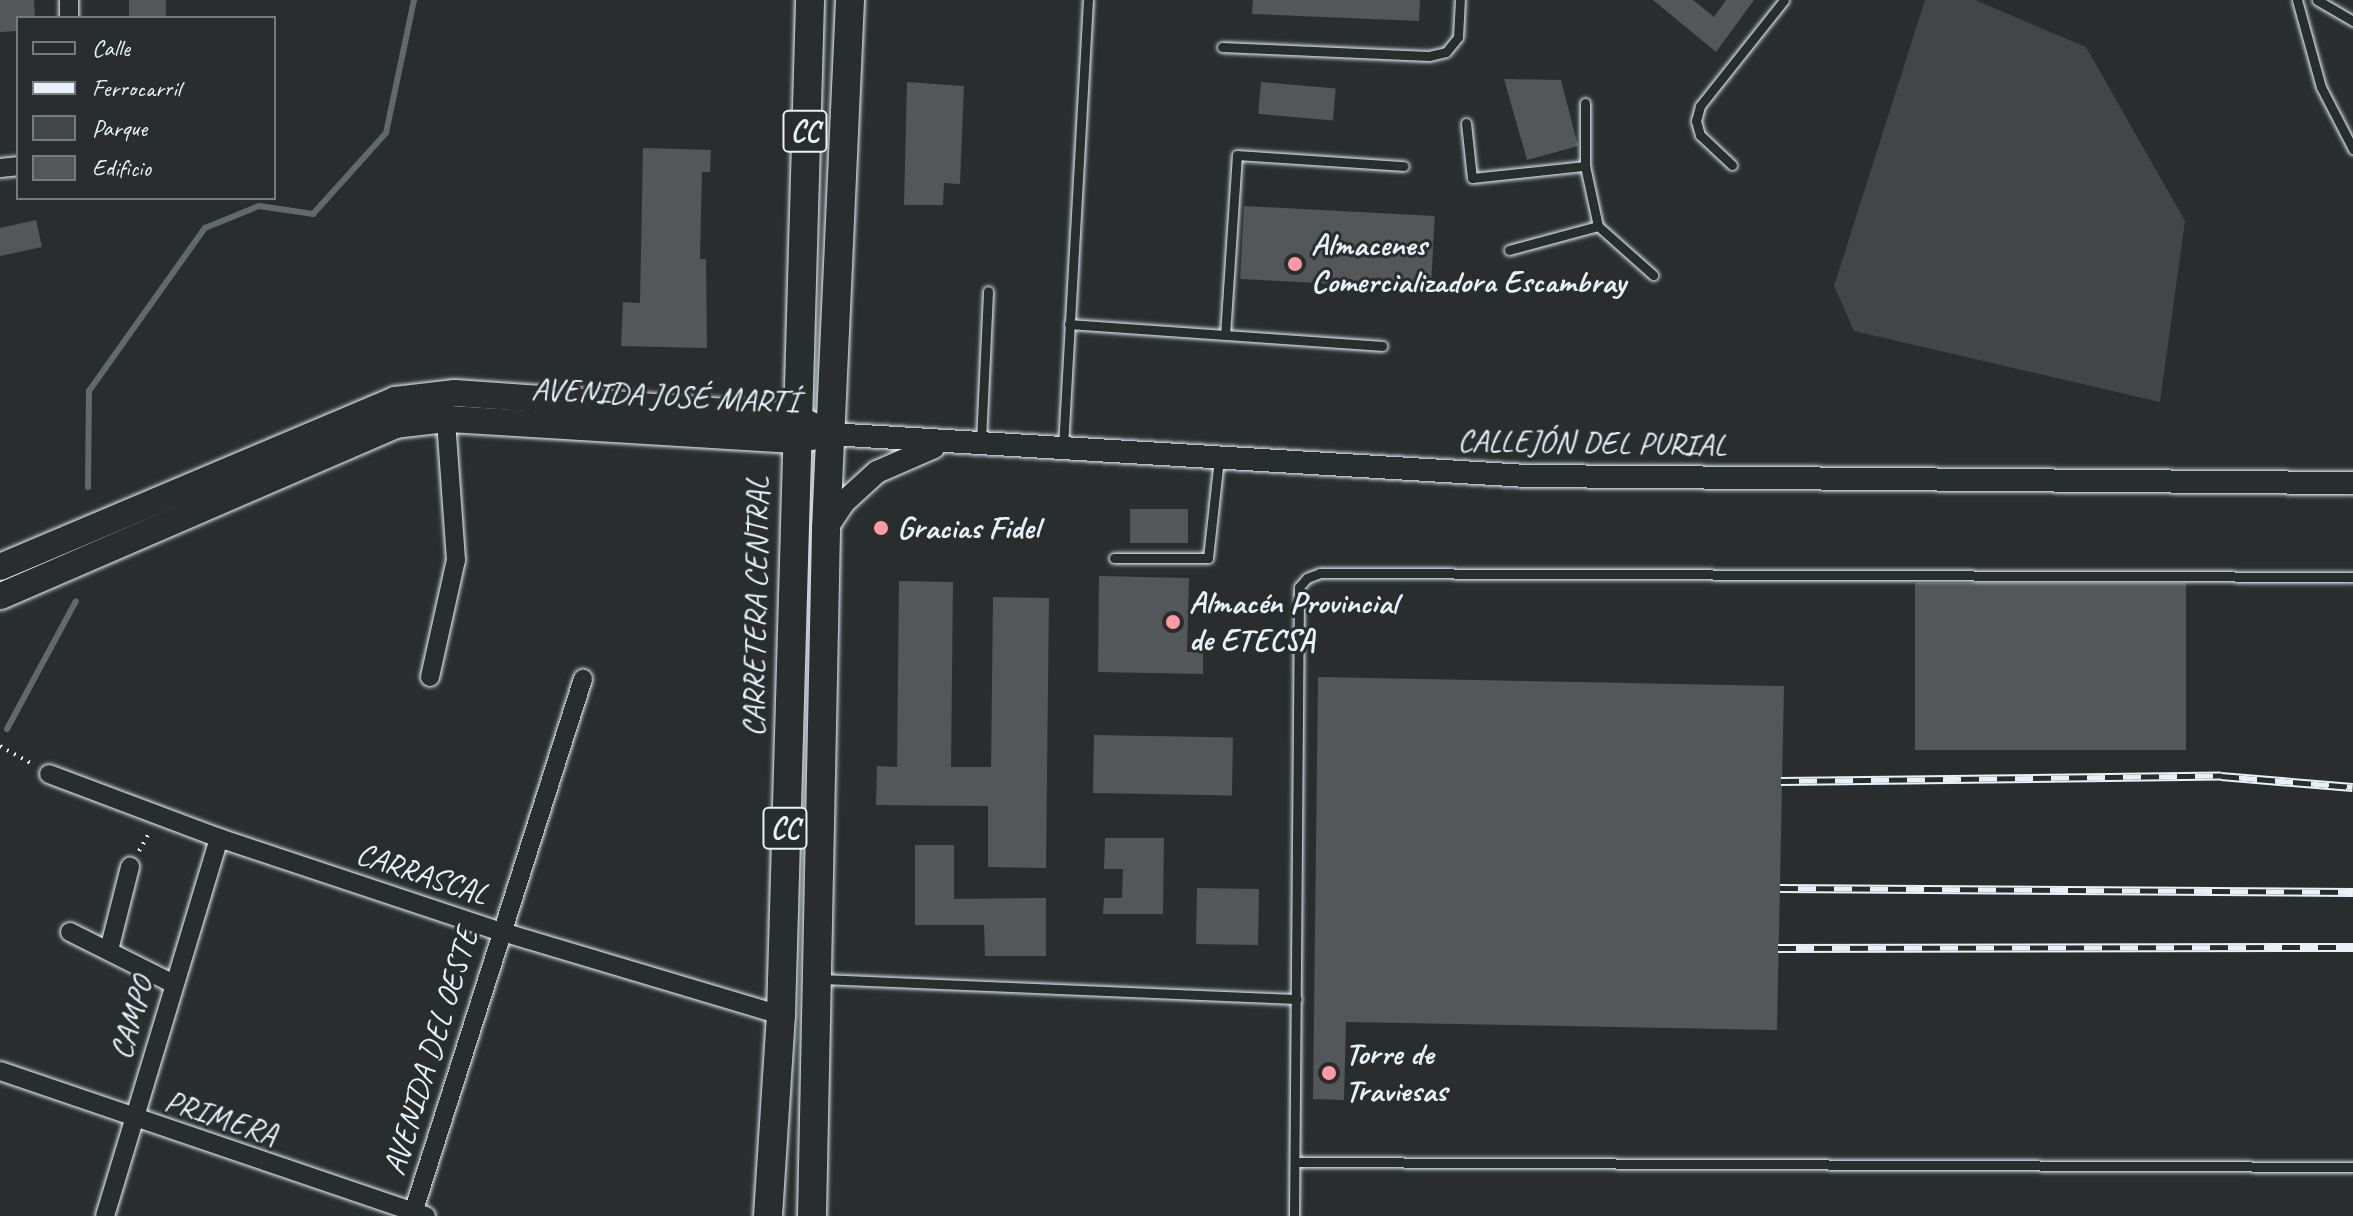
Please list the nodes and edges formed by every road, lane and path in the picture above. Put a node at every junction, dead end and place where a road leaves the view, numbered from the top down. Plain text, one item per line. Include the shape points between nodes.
1 (810, 0) edge
2 (850, 0) edge
3 (1088, 0) edge
4 (1460, 0) edge
5 (1784, 0) edge
6 (2297, 0) edge
7 (2317, 0) edge
8 (2353, 21) edge
9 (1222, 47) dead end
10 (1585, 103) dead end
11 (1466, 123) dead end
12 (2353, 149) edge
13 (1732, 165) dead end
14 (1404, 166) dead end
15 (1585, 166) junction
16 (1598, 226) junction
17 (1509, 250) dead end
18 (1653, 275) dead end
19 (988, 291) dead end
20 (1069, 324) junction
21 (1225, 335) junction
22 (1382, 346) dead end
23 (446, 419) junction
24 (794, 428) junction
25 (830, 434) junction
26 (951, 442) junction
27 (980, 444) junction
28 (1063, 450) junction
29 (1219, 459) junction
30 (2353, 483) edge
31 (826, 529) junction
32 (1114, 558) dead end
33 (0, 567) edge
34 (2353, 577) edge
35 (0, 596) edge
36 (430, 677) dead end
37 (583, 679) dead end
38 (0, 746) edge
39 (49, 774) joint
40 (161, 813) junction
41 (219, 838) junction
42 (130, 867) joint
43 (499, 931) junction
44 (70, 932) dead end
45 (109, 950) junction
46 (820, 979) junction
47 (174, 984) junction
48 (1297, 999) junction
49 (781, 1015) junction
50 (0, 1071) edge
51 (132, 1120) junction
52 (1295, 1162) junction
53 (2353, 1167) edge
54 (417, 1215) edge
55 (105, 1216) edge
56 (768, 1216) edge
57 (812, 1216) edge
58 (1294, 1216) edge

1 - 24 main road, CARRETERA CENTRAL / CC
2 - 25 main road, CC
3 - 20 lane
4 - 9 lane via 1458,37 1446,52 1429,56
5 - 13 lane via 1700,106 1700,135
6 - 12 lane via 2321,87
7 - 8 lane
10 - 15 lane
11 - 15 lane via 1472,178
14 - 21 lane via 1237,155
15 - 16 lane
16 - 17 lane
16 - 18 lane
19 - 27 lane
20 - 21 lane
20 - 28 lane
21 - 22 lane
23 - 24 main road, AVENIDA JOSÉ MARTÍ
23 - 35 main road, AVENIDA JOSÉ MARTÍ via 396,425
23 - 36 street via 456,560
24 - 25 main road, AVENIDA JOSÉ MARTÍ
24 - 33 main road, AVENIDA JOSÉ MARTÍ via 455,393 395,400
24 - 49 main road, CARRETERA CENTRAL / CC
25 - 26 street, CALLEJÓN DEL PURIAL
25 - 31 main road, CC
26 - 27 street, CALLEJÓN DEL PURIAL
26 - 31 street via 915,452 877,472 844,502
27 - 28 street, CALLEJÓN DEL PURIAL
28 - 29 street, CALLEJÓN DEL PURIAL
29 - 30 street, CALLEJÓN DEL PURIAL via 1527,476
29 - 32 lane via 1208,558
31 - 46 main road, CC
34 - 48 lane via 1320,573 1307,578 1299,587
37 - 43 street, AVENIDA DEL OESTE
38 - 39 path
39 - 40 street, CARRASCAL
40 - 41 street, CARRASCAL
40 - 42 path
41 - 43 street, CARRASCAL
41 - 47 street, CAMPO
42 - 45 street
43 - 49 street, CARRASCAL
43 - 54 street, AVENIDA DEL OESTE
44 - 45 street
45 - 47 street
46 - 48 lane
46 - 57 main road, CC
47 - 51 street, CAMPO
48 - 52 lane
49 - 56 main road, CARRETERA CENTRAL / CC
50 - 51 street, PRIMERA
51 - 54 street, PRIMERA
51 - 55 street, CAMPO
52 - 53 lane
52 - 58 lane

